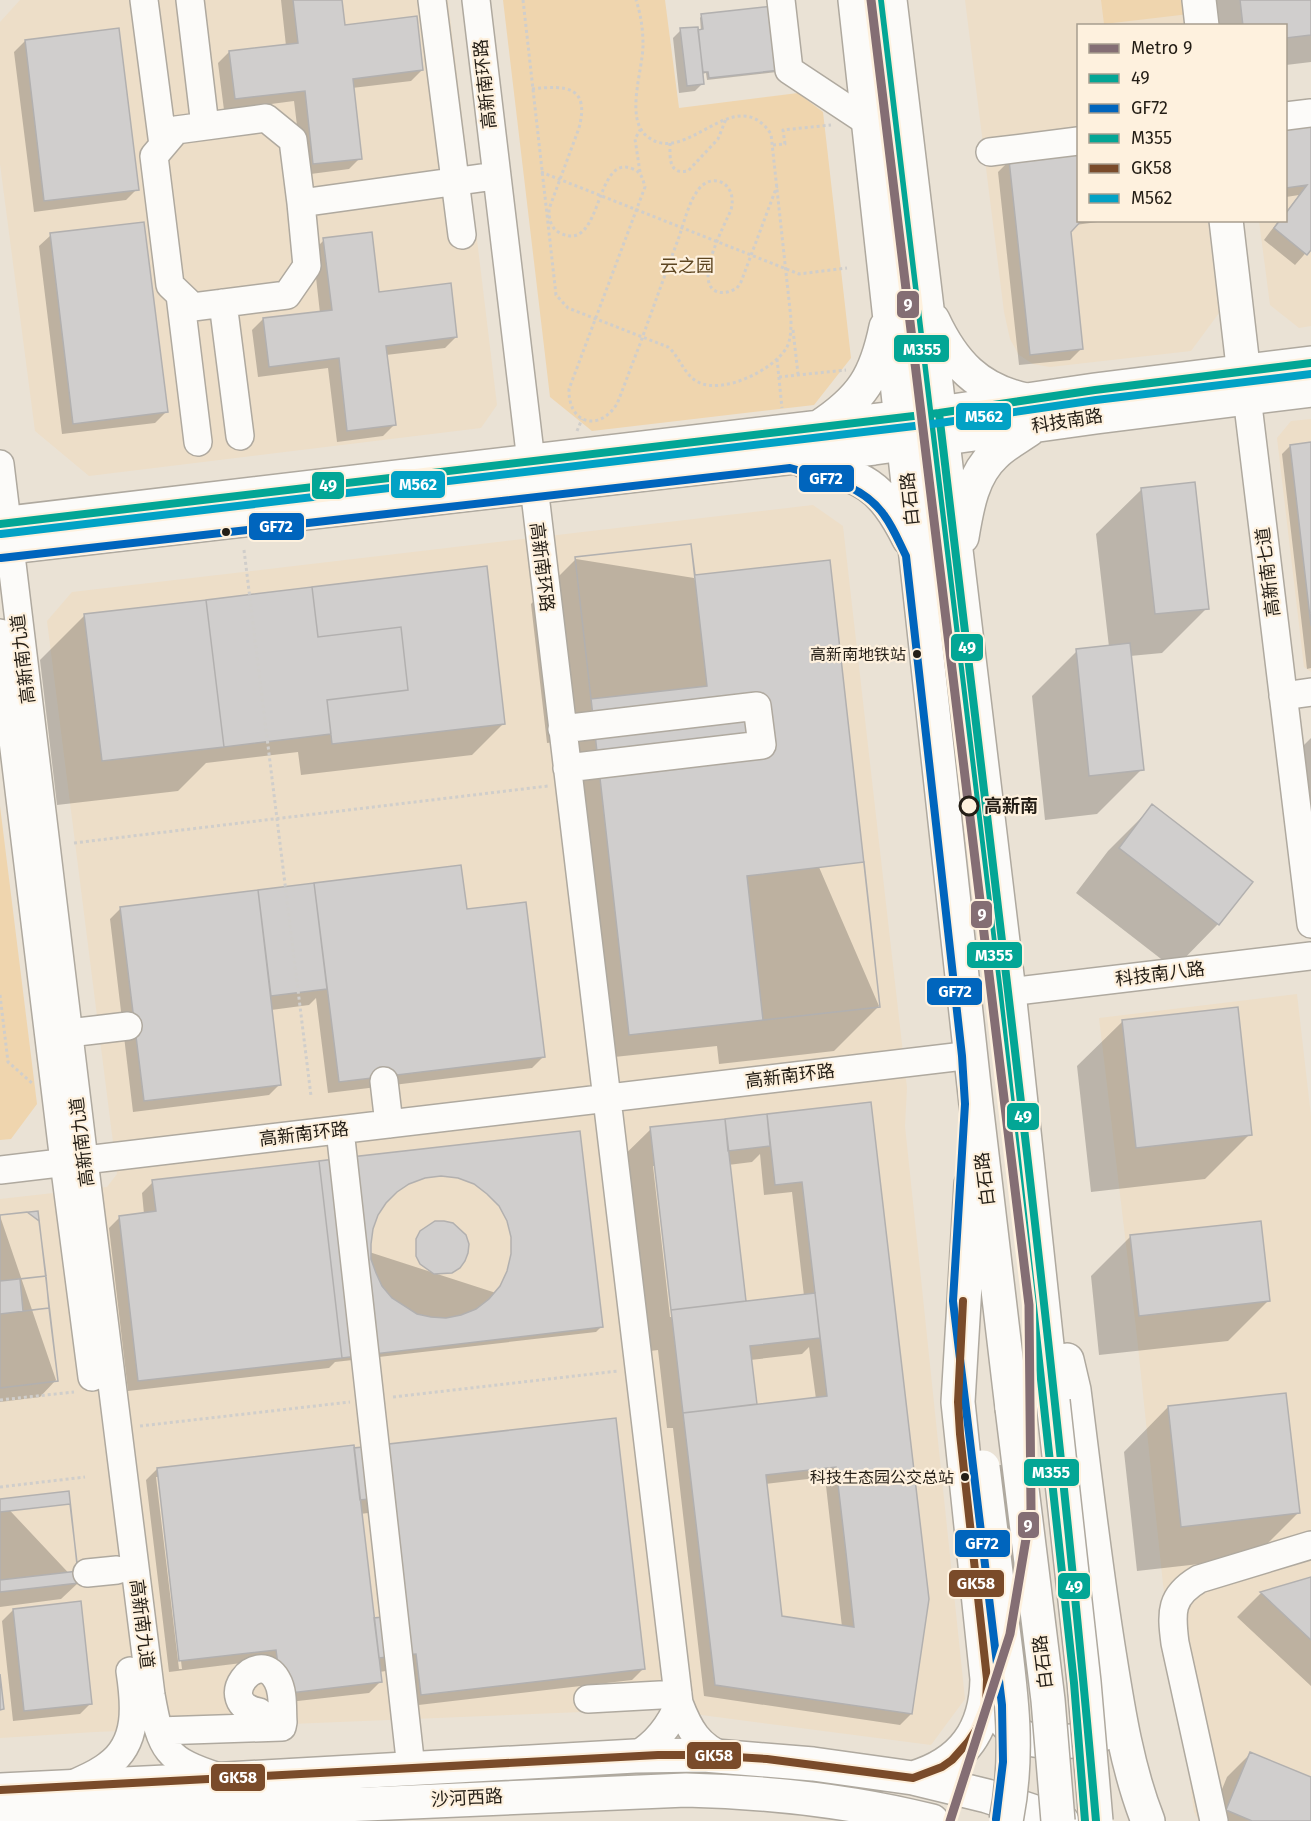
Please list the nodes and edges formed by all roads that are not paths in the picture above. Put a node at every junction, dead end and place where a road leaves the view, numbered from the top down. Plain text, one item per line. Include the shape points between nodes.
1 (144, 0) edge
2 (190, 0) edge
3 (432, 0) edge
4 (476, 0) edge
5 (781, 0) edge
6 (855, 0) edge
7 (890, 0) edge
8 (1199, 0) edge
9 (1202, 24) edge
10 (1311, 113) edge
11 (1287, 116) edge
12 (869, 123) junction
13 (206, 126) junction
14 (1077, 141) edge
15 (163, 145) junction
16 (990, 152) dead end
17 (495, 177) junction
18 (455, 182) junction
19 (301, 203) junction
20 (1226, 222) edge
21 (462, 235) dead end
22 (180, 295) junction
23 (224, 303) junction
24 (926, 305) junction
25 (890, 310) junction
26 (1311, 363) edge
27 (1246, 384) junction
28 (1311, 390) edge
29 (1032, 414) junction
30 (940, 426) junction
31 (819, 427) junction
32 (903, 431) junction
33 (240, 436) dead end
34 (198, 442) dead end
35 (791, 457) junction
36 (0, 464) edge
37 (531, 474) junction
38 (4, 535) edge
39 (916, 553) junction
40 (959, 583) junction
41 (0, 633) edge
42 (1311, 692) edge
43 (1283, 696) junction
44 (562, 729) junction
45 (558, 777) junction
46 (1311, 924) edge
47 (1311, 956) edge
48 (1008, 992) junction
49 (128, 1026) dead end
50 (69, 1033) junction
51 (972, 1055) junction
52 (384, 1081) dead end
53 (608, 1098) junction
54 (976, 1104) junction
55 (389, 1124) junction
56 (340, 1130) junction
57 (74, 1161) junction
58 (0, 1170) edge
59 (1034, 1216) junction
60 (963, 1301) junction
61 (1311, 1545) edge
62 (117, 1570) junction
63 (87, 1573) dead end
64 (987, 1679) junction
65 (1114, 1684) junction
66 (588, 1699) dead end
67 (679, 1699) junction
68 (259, 1712) dead end
69 (159, 1731) junction
70 (635, 1756) junction
71 (725, 1756) junction
72 (493, 1764) junction
73 (411, 1768) junction
74 (913, 1778) junction
75 (227, 1779) junction
76 (70, 1786) junction
77 (0, 1790) edge
78 (777, 1794) junction
79 (0, 1820) edge
80 (932, 1821) edge
81 (1006, 1821) edge
82 (1060, 1821) edge
83 (1096, 1821) edge
84 (1149, 1821) edge
85 (1214, 1821) edge

1 - 15 street
2 - 13 street
3 - 18 street
4 - 17 street, 高新南环路
5 - 12 street via 789,70
6 - 12 main road, 白石路
7 - 24 main road
8 - 9 main road
10 - 11 street
12 - 25 main road, 白石路
13 - 15 street via 176,130
13 - 19 street via 266,118 293,140
14 - 16 street
15 - 22 street via 154,156 170,285
17 - 18 street
17 - 37 street, 高新南环路
18 - 19 street
18 - 21 street
19 - 23 street via 307,266 287,295
20 - 27 main road, 高新南七道
22 - 23 street via 193,307
22 - 34 street
23 - 33 street
24 - 29 main road via 964,369
24 - 30 main road
25 - 31 main road via 882,349 870,378 843,412
25 - 32 main road, 白石路
26 - 27 main road, 科技南路
27 - 28 main road, 科技南路
27 - 29 main road, 科技南路
27 - 43 street, 高新南七道
29 - 30 main road, 科技南路
29 - 40 main road via 974,484 962,539
30 - 32 main road, 科技南路
30 - 40 main road
31 - 32 main road, 科技南路
31 - 37 main road, 科技南路
32 - 35 main road, 科技南路
32 - 39 main road, 白石路
35 - 37 main road, 科技南路
35 - 39 main road via 841,472 875,489 898,517
36 - 38 street, 高新南九道
37 - 38 main road, 科技南路
37 - 44 street, 高新南环路
38 - 50 street, 高新南九道
39 - 51 main road, 白石路
40 - 48 main road
41 - 57 street, 高新南九道
42 - 43 street
43 - 46 street, 高新南七道
44 - 45 street, 高新南环路
44 - 45 street via 757,706 762,745
45 - 53 street, 高新南环路
47 - 48 street, 科技南八路
48 - 59 main road
49 - 50 street
50 - 57 street, 高新南九道
51 - 53 street, 高新南环路
51 - 54 main road, 白石路
52 - 55 street
53 - 55 street, 高新南环路
53 - 67 street
54 - 60 main road
54 - 82 main road, 白石路, bridge
55 - 56 street, 高新南环路
56 - 57 street, 高新南环路
56 - 73 street
57 - 58 street, 高新南环路
57 - 62 street, 高新南九道
57 - 69 street, 高新南九道
59 - 65 main road via 1074,1390 1096,1575
59 - 83 main road, bridge
60 - 64 main road via 960,1434
60 - 81 main road, bridge via 1014,1728 1013,1778
61 - 85 street via 1199,1579 1185,1587 1177,1599 1172,1618 1175,1643
62 - 63 street
62 - 76 street, 高新南九道 via 134,1697 132,1729 117,1758
64 - 65 main road via 995,1708 1011,1730 1044,1742 1102,1734 1114,1717
64 - 74 main road via 986,1707 968,1742 942,1767
65 - 84 main road via 1137,1789
66 - 67 street
67 - 70 street via 670,1725
67 - 71 street via 688,1724 701,1743
68 - 69 street via 242,1702 239,1690 249,1673 262,1670 279,1682 282,1727
69 - 75 street, 高新南九道 via 172,1756 182,1764
70 - 71 main road
70 - 72 main road
71 - 74 main road
72 - 73 main road
72 - 78 main road via 629,1773
73 - 75 main road
74 - 82 main road via 987,1796
75 - 76 main road
76 - 77 main road
78 - 79 main road, 沙河西路 via 636,1791
78 - 80 main road, 沙河西路 via 865,1806

